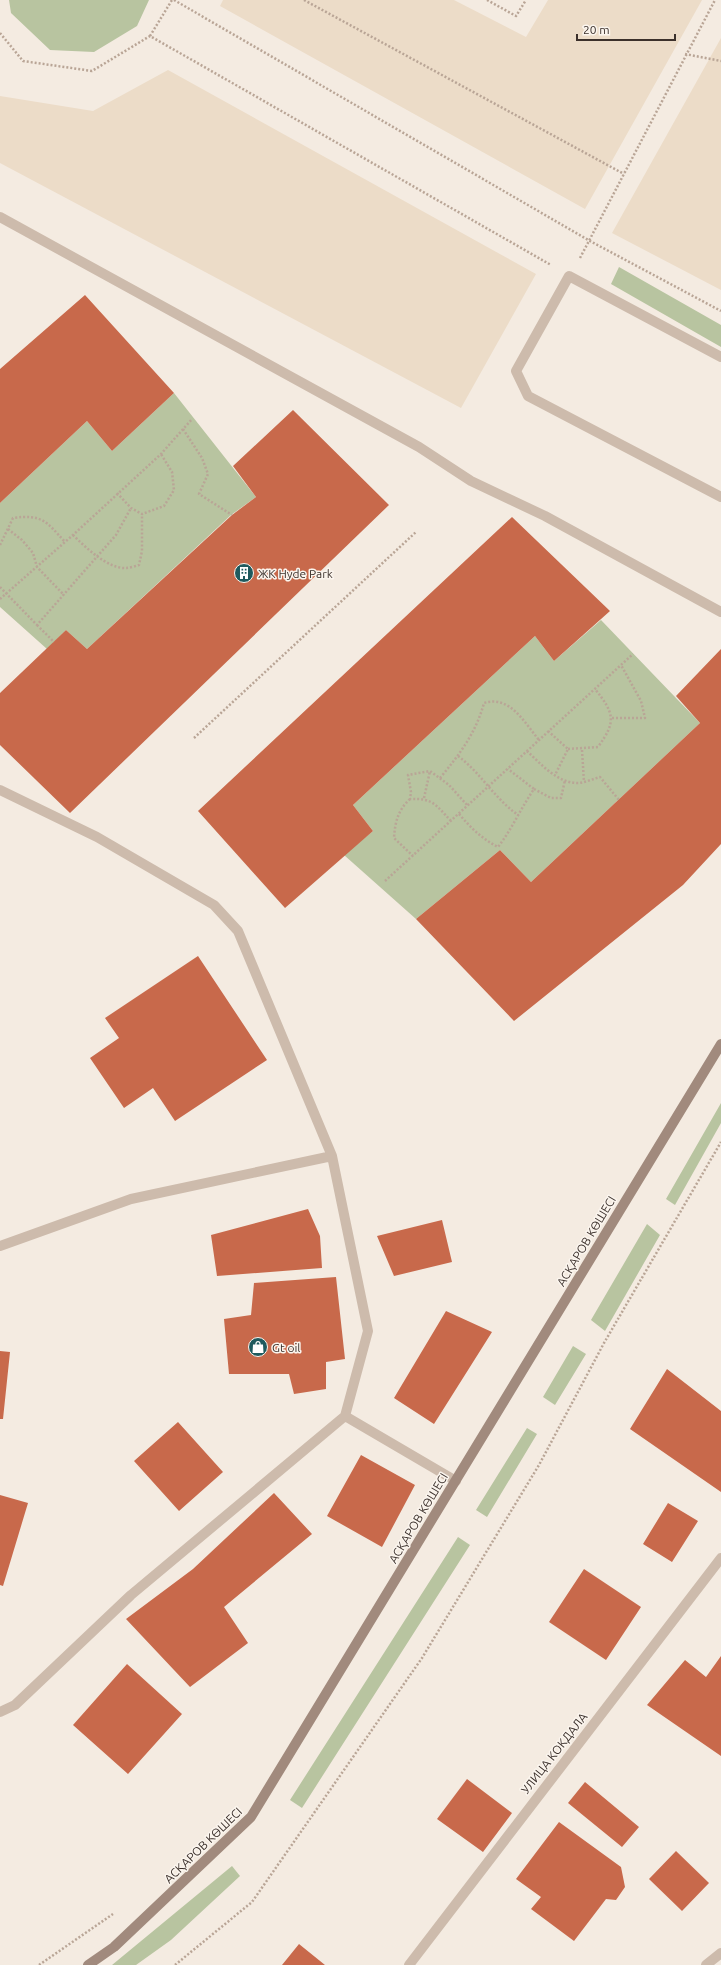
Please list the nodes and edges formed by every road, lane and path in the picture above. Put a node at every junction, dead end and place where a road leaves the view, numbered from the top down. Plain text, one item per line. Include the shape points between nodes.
1 (173, 0) edge
2 (304, 0) edge
3 (487, 0) edge
4 (526, 0) edge
5 (715, 0) edge
6 (0, 33) edge
7 (150, 36) junction
8 (686, 54) junction
9 (721, 61) edge
10 (624, 174) junction
11 (0, 217) edge
12 (590, 241) junction
13 (569, 276) junction
14 (721, 311) edge
15 (721, 357) edge
16 (192, 419) dead end
17 (183, 428) junction
18 (161, 454) junction
19 (117, 493) junction
20 (721, 497) edge
21 (131, 508) junction
22 (142, 514) junction
23 (232, 515) dead end
24 (8, 529) junction
25 (416, 532) dead end
26 (73, 535) junction
27 (65, 542) junction
28 (0, 544) edge
29 (98, 556) junction
30 (37, 567) junction
31 (0, 587) edge
32 (5, 594) junction
33 (64, 596) junction
34 (0, 599) edge
35 (721, 612) edge
36 (37, 625) junction
37 (54, 642) dead end
38 (633, 654) dead end
39 (620, 665) junction
40 (595, 689) junction
41 (612, 718) junction
42 (548, 732) junction
43 (194, 738) dead end
44 (539, 740) junction
45 (568, 750) junction
46 (582, 750) junction
47 (527, 751) junction
48 (458, 756) junction
49 (508, 769) junction
50 (430, 771) junction
51 (555, 775) junction
52 (440, 778) junction
53 (565, 780) junction
54 (584, 782) junction
55 (488, 787) junction
56 (534, 789) junction
57 (0, 790) edge
58 (424, 798) junction
59 (410, 799) junction
60 (619, 800) dead end
61 (468, 806) junction
62 (459, 814) junction
63 (518, 815) junction
64 (451, 820) junction
65 (413, 856) junction
66 (385, 881) dead end
67 (721, 1044) edge
68 (721, 1142) edge
69 (332, 1156) junction
70 (0, 1246) edge
71 (345, 1416) junction
72 (456, 1481) junction
73 (721, 1558) edge
74 (0, 1712) edge
75 (116, 1913) dead end
76 (721, 1953) edge
77 (39, 1965) edge
78 (88, 1965) edge
79 (175, 1965) edge
80 (409, 1965) edge
81 (706, 1965) edge

1 - 7 path
1 - 12 path
2 - 10 path
3 - 4 path via 516,16
5 - 8 path
6 - 7 path via 23,61 92,71
7 - 13 path
8 - 9 path
8 - 10 path
10 - 12 path
11 - 35 street via 419,447 471,481 544,516
12 - 13 path
12 - 14 path
13 - 15 street
13 - 20 street via 516,371 528,396
16 - 17 path
17 - 18 path
17 - 23 path via 202,458 208,474 199,494
18 - 19 path
18 - 22 path via 172,472 174,490 164,506
19 - 21 path
19 - 26 path
21 - 22 path
21 - 29 path via 116,535
22 - 29 path via 142,551 139,565 126,568
24 - 27 path via 13,518 30,516 47,522
24 - 28 path
24 - 30 path via 33,553
25 - 43 path
26 - 27 path
26 - 29 path
27 - 30 path
29 - 33 path
30 - 32 path
30 - 33 path
31 - 32 path
32 - 34 path
32 - 36 path
33 - 36 path
36 - 37 path
38 - 39 path
39 - 40 path
39 - 41 path via 641,701 645,718
40 - 41 path via 607,704
40 - 42 path
41 - 46 path via 608,734 598,747
42 - 44 path
42 - 45 path
44 - 47 path
44 - 48 path via 507,704 495,700 484,703 479,722
45 - 46 path
45 - 51 path
46 - 54 path
47 - 49 path
47 - 51 path
48 - 52 path
48 - 55 path via 473,767
49 - 55 path
49 - 56 path
50 - 52 path
50 - 58 path
50 - 59 path via 408,774
51 - 53 path
52 - 61 path
53 - 54 path
53 - 56 path via 561,798 551,798
54 - 60 path via 600,777
55 - 61 path
55 - 63 path via 504,805
56 - 63 path
57 - 69 street via 97,838 214,905 238,931
58 - 59 path
58 - 64 path via 436,805
59 - 65 path via 402,807 394,823 394,838
61 - 62 path
62 - 63 path via 482,837 498,847
62 - 64 path
64 - 65 path
65 - 66 path
67 - 72 street, АСҚАРОВ КӨШЕСІ
68 - 79 path via 604,1343 539,1465 422,1658 252,1902
69 - 70 street via 131,1199
69 - 71 street via 368,1331
71 - 72 street
71 - 74 street via 131,1595 15,1705
72 - 78 street, АСҚАРОВ КӨШЕСІ via 252,1817 114,1947
73 - 80 street, УЛИЦА КОКДАЛА
75 - 77 path
76 - 81 street

